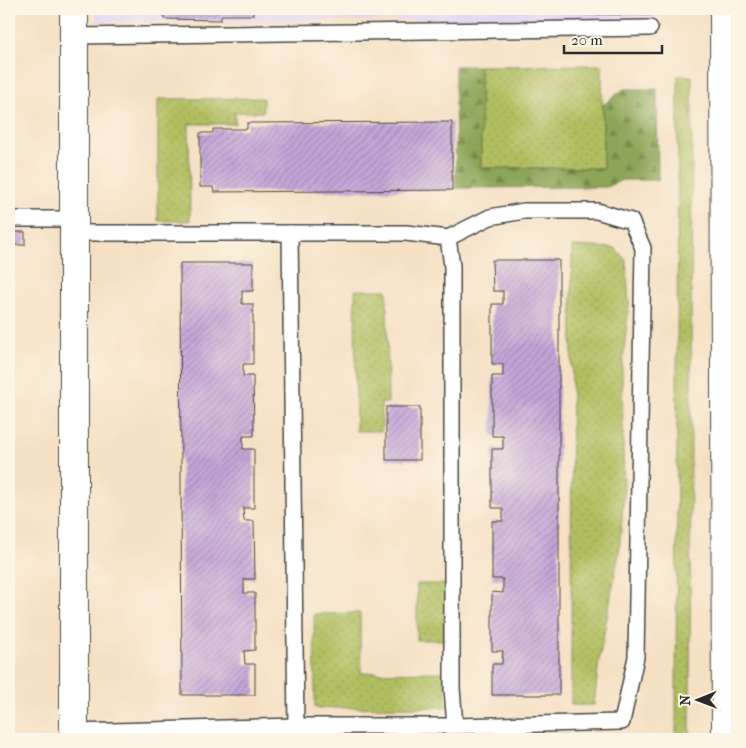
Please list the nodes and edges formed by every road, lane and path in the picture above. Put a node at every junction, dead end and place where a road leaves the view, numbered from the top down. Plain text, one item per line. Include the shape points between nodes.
1 (74, 9) edge
2 (724, 9) edge
3 (650, 28) dead end
4 (74, 36) junction
5 (9, 219) edge
6 (74, 226) junction
7 (290, 233) junction
8 (448, 238) junction
9 (296, 726) junction
10 (455, 726) junction
11 (74, 736) edge
12 (726, 739) edge

1 - 4 main road
2 - 12 main road
3 - 4 lane
4 - 6 main road
5 - 6 lane
6 - 7 lane
6 - 11 main road
7 - 8 lane via 406,233
7 - 9 lane
8 - 10 lane via 452,266 452,688
8 - 10 lane via 490,217 524,210 597,211 631,221 643,248 636,657 622,722
9 - 10 lane
9 - 11 lane

